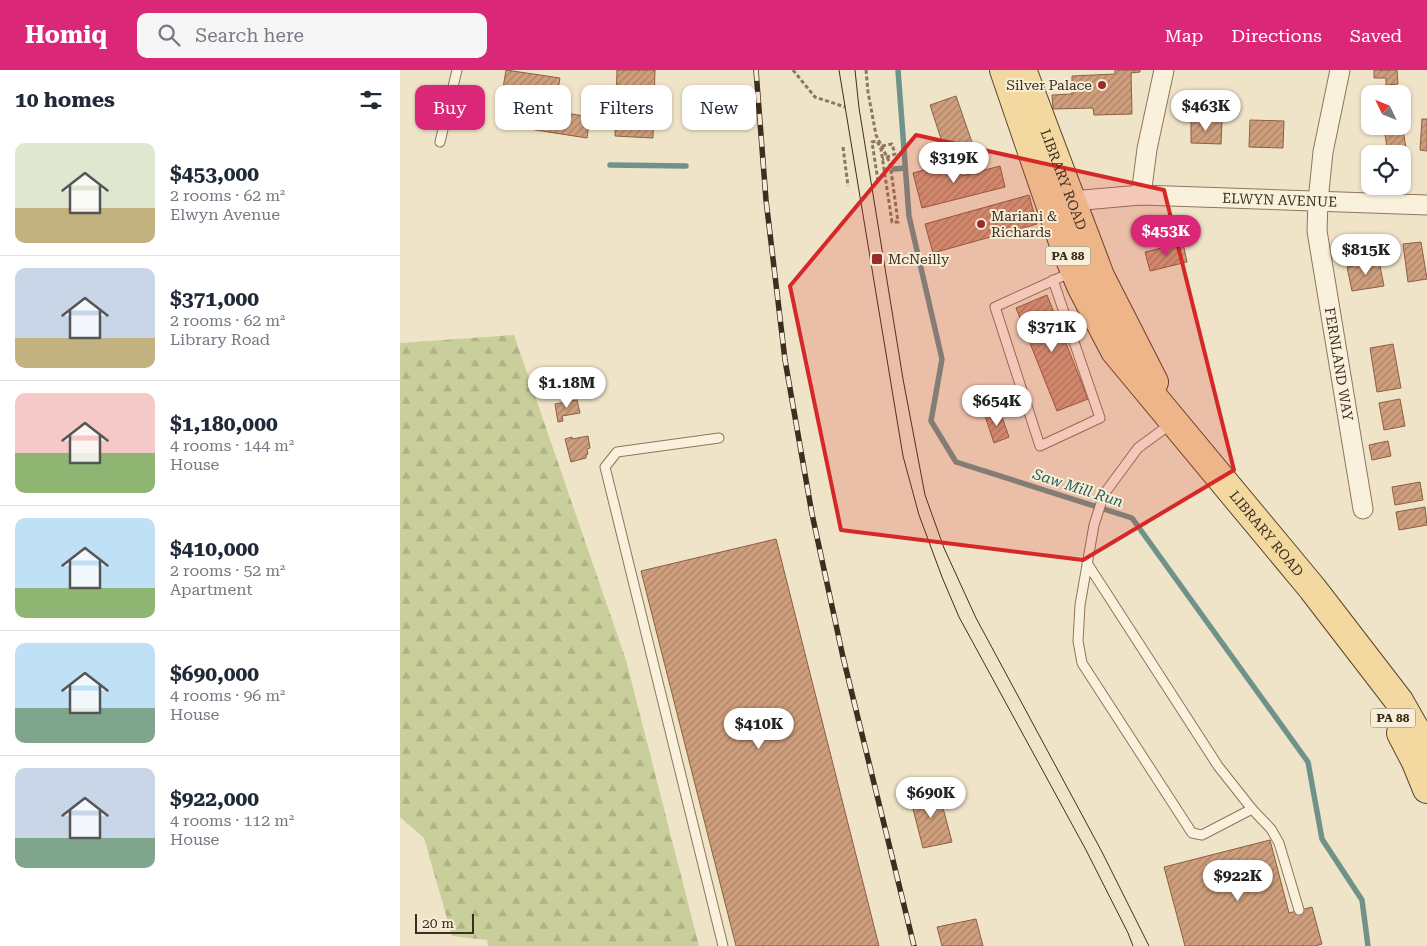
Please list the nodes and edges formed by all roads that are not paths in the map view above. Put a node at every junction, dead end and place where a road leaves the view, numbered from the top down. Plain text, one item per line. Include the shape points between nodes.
1 (457, 70) edge
2 (1004, 70) edge
3 (1023, 70) edge
4 (1164, 70) edge
5 (1340, 70) edge
6 (440, 142) dead end
7 (1141, 195) junction
8 (1072, 201) junction
9 (1318, 201) junction
10 (1427, 205) edge
11 (1064, 276) junction
12 (1174, 422) junction
13 (719, 438) dead end
14 (1363, 509) dead end
15 (1087, 563) junction
16 (1357, 647) junction
17 (1427, 750) edge
18 (1427, 789) edge
19 (1252, 809) junction
20 (1299, 910) dead end
21 (722, 946) edge

1 - 6 lane
2 - 11 main road, LIBRARY ROAD / PA 88 via 1060,236
3 - 8 main road, LIBRARY ROAD / PA 88
4 - 7 street via 1147,148
5 - 9 street, FERNLAND WAY via 1323,152
7 - 8 street, ELWYN AVENUE
7 - 9 street, ELWYN AVENUE
8 - 12 main road, LIBRARY ROAD / PA 88 via 1100,276
9 - 10 street, ELWYN AVENUE
9 - 14 street, FERNLAND WAY via 1317,232
11 - 11 lane via 995,306 1040,446 1100,418
11 - 12 main road, LIBRARY ROAD / PA 88 via 1081,286 1114,351
12 - 15 lane via 1138,448 1104,494
12 - 16 main road, LIBRARY ROAD / PA 88
13 - 21 lane via 617,452 606,467
15 - 19 lane via 1218,766
15 - 19 lane via 1078,641 1082,663 1192,833 1202,835
16 - 17 main road, LIBRARY ROAD / PA 88 via 1399,700
16 - 18 main road, LIBRARY ROAD / PA 88
19 - 20 lane via 1279,843

